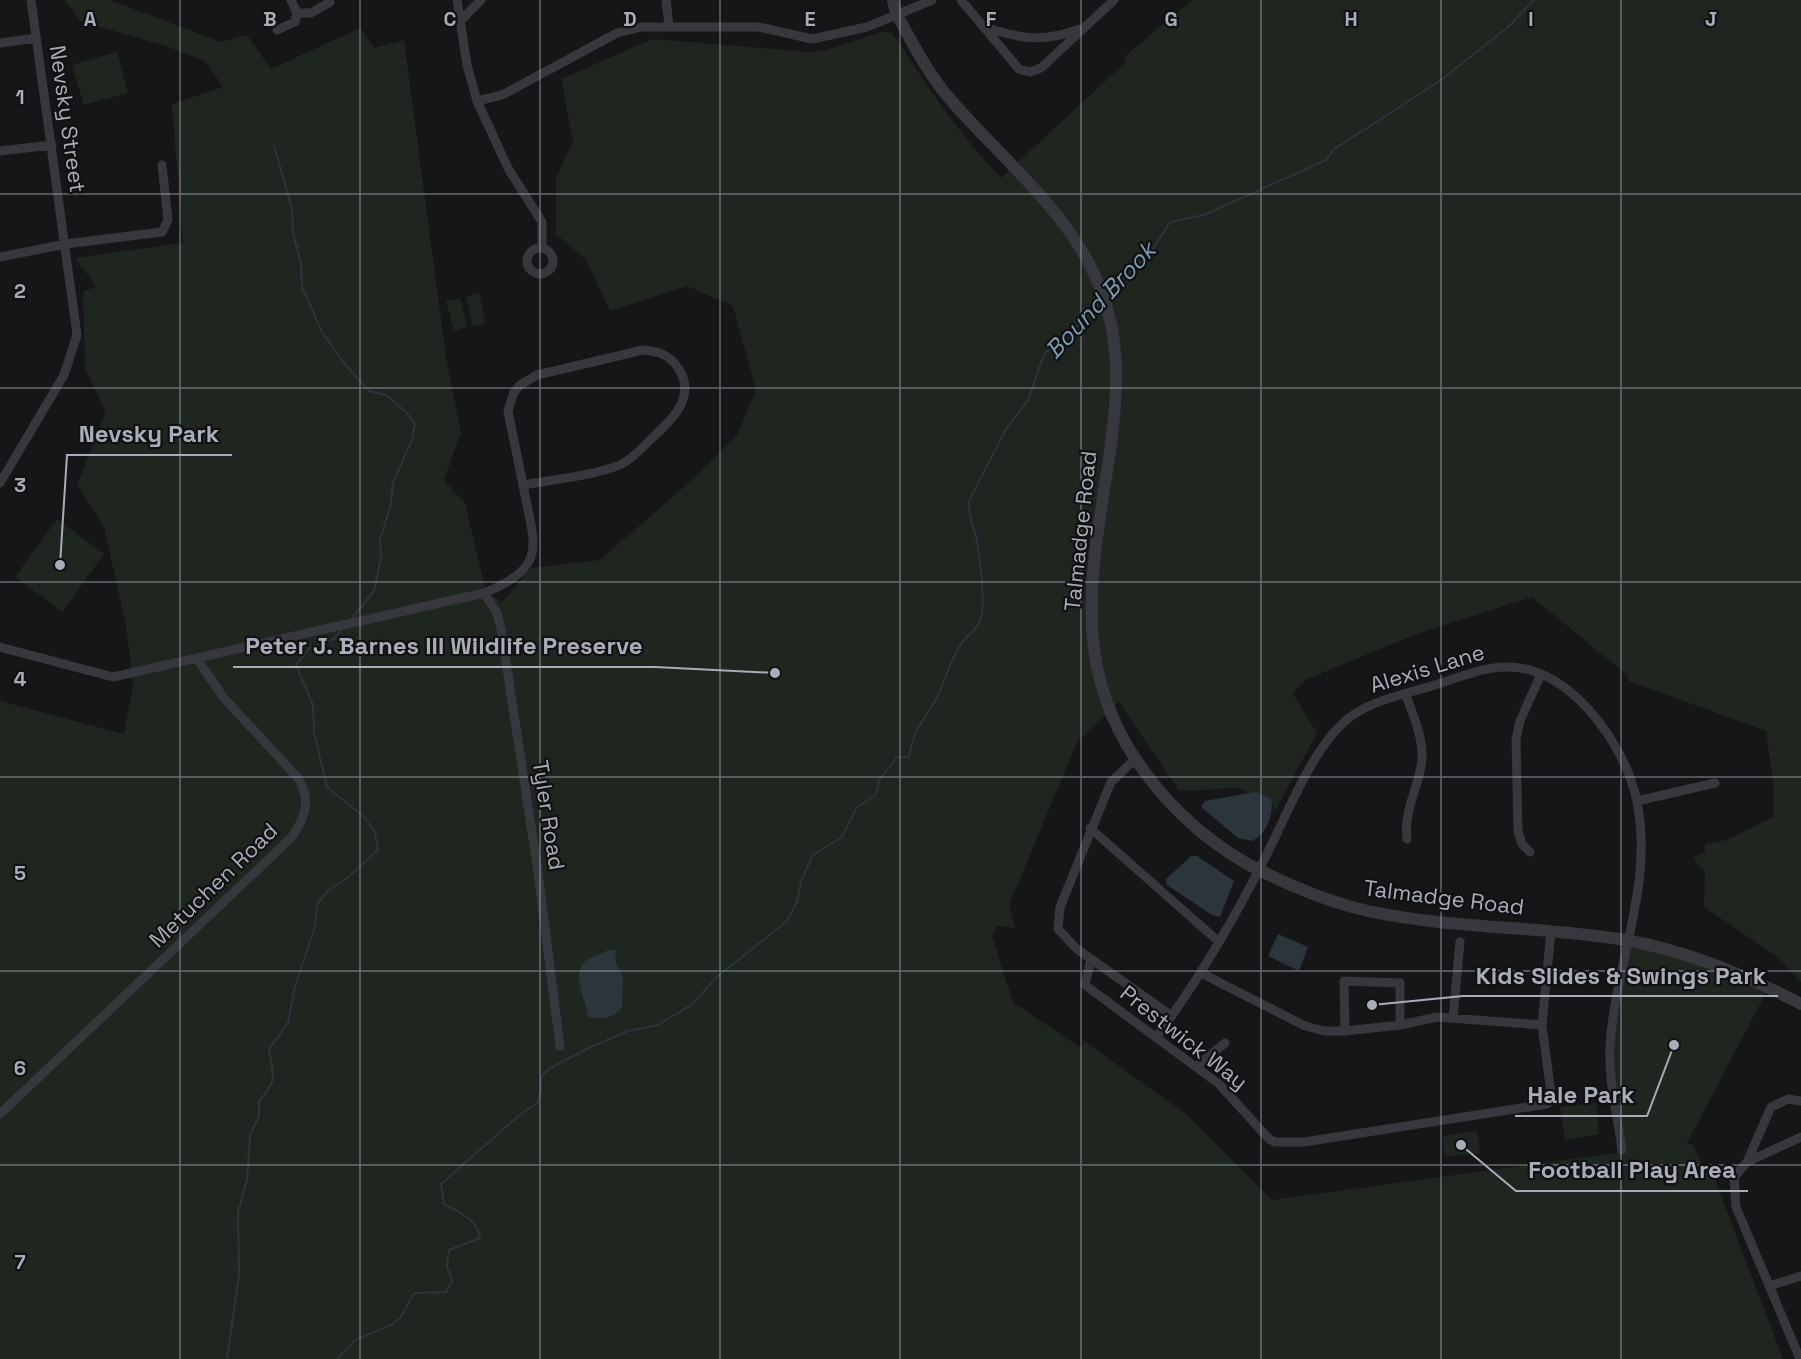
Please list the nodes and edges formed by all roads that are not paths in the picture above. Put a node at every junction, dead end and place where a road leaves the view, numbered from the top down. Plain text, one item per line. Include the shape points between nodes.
1 (31, 0) edge
2 (291, 0) edge
3 (458, 0) edge
4 (481, 0) edge
5 (666, 0) edge
6 (894, 0) edge
7 (932, 0) edge
8 (961, 0) edge
9 (1114, 0) edge
10 (330, 2) dead end
11 (297, 13) junction
12 (896, 13) junction
13 (461, 20) junction
14 (669, 25) junction
15 (983, 27) junction
16 (1085, 27) junction
17 (276, 30) dead end
18 (36, 38) junction
19 (0, 43) edge
20 (477, 101) junction
21 (51, 145) junction
22 (0, 151) edge
23 (162, 165) dead end
24 (66, 244) junction
25 (542, 248) dead end
26 (0, 257) edge
27 (0, 483) edge
28 (523, 485) junction
29 (484, 593) junction
30 (0, 647) edge
31 (197, 659) junction
32 (1540, 674) junction
33 (1406, 695) junction
34 (1135, 759) junction
35 (1714, 783) dead end
36 (1637, 801) junction
37 (1090, 828) junction
38 (1407, 839) dead end
39 (1530, 852) dead end
40 (1258, 870) junction
41 (1551, 931) junction
42 (1218, 941) junction
43 (1628, 941) junction
44 (1460, 942) dead end
45 (1091, 959) junction
46 (1201, 973) junction
47 (1801, 1004) edge
48 (1172, 1016) junction
49 (1453, 1018) junction
50 (1542, 1024) junction
51 (1400, 1025) junction
52 (1345, 1031) junction
53 (1157, 1036) junction
54 (1225, 1043) dead end
55 (560, 1046) dead end
56 (1197, 1066) junction
57 (1801, 1101) edge
58 (0, 1114) edge
59 (1801, 1137) edge
60 (1622, 1150) dead end
61 (1747, 1162) junction
62 (1801, 1276) edge
63 (1770, 1286) junction
64 (1800, 1359) edge

1 - 18 street, Nevsky Street
2 - 11 street
3 - 13 street
4 - 13 street
5 - 14 street
6 - 12 street, Talmadge Road
7 - 12 street
8 - 15 street
9 - 16 street
10 - 11 street via 311,13
11 - 17 street via 295,22
12 - 14 street via 867,27 812,39 759,27
12 - 34 street, Talmadge Road via 948,96 1050,208 1087,259 1108,308 1117,380 1090,609 1103,694
13 - 20 street
14 - 20 street via 617,33 502,95
15 - 16 street via 1036,40
15 - 16 street via 1019,69 1030,72 1041,68
18 - 19 street
18 - 21 street, Nevsky Street
20 - 25 street via 509,170 542,222
21 - 22 street
21 - 24 street, Nevsky Street
23 - 24 street via 168,217 165,230
24 - 26 street
24 - 27 street, Nevsky Street via 77,335 72,354 64,375
28 - 28 street via 509,423 510,401 520,386 537,375 643,350 673,360 683,375 681,407 636,453 613,467
28 - 29 street via 533,543 531,557 519,576
29 - 31 street
29 - 55 street, Tyler Road via 501,628
30 - 31 street via 113,677
31 - 58 street, Metuchen Road via 223,697 298,778 306,791 303,822 292,837
32 - 33 street, Alexis Lane via 1508,665 1491,667
32 - 36 street, Alexis Lane via 1574,696 1602,728 1623,764
32 - 39 street via 1516,739 1518,831
33 - 38 street via 1422,760 1406,812
33 - 40 street, Alexis Lane via 1361,709 1341,724 1304,782
34 - 37 street via 1110,782
34 - 40 street, Talmadge Road via 1194,827
35 - 36 street
36 - 43 street, Alexis Lane via 1643,846
37 - 42 street
37 - 45 street via 1060,907 1058,929
40 - 41 street, Talmadge Road via 1368,911
40 - 42 street, Alexis Lane
41 - 43 street, Talmadge Road
41 - 50 street, Prestwick Way
42 - 46 street, Alexis Lane
43 - 47 street, Talmadge Road via 1728,969
43 - 60 street, Alexis Lane via 1609,1050
44 - 49 street
45 - 48 street
45 - 53 street, Prestwick Way via 1086,986
46 - 48 street, Alexis Lane
46 - 52 street via 1305,1026
48 - 53 street, Alexis Lane
49 - 50 street
49 - 51 street via 1437,1017
50 - 56 street, Prestwick Way via 1551,1093 1547,1104 1304,1142 1269,1139 1219,1084
51 - 52 street
51 - 52 street via 1400,983 1344,981
53 - 56 street, Prestwick Way
54 - 56 street
57 - 61 street via 1788,1099 1771,1107
59 - 61 street
61 - 63 street via 1734,1177 1736,1207
62 - 63 street
63 - 64 street

